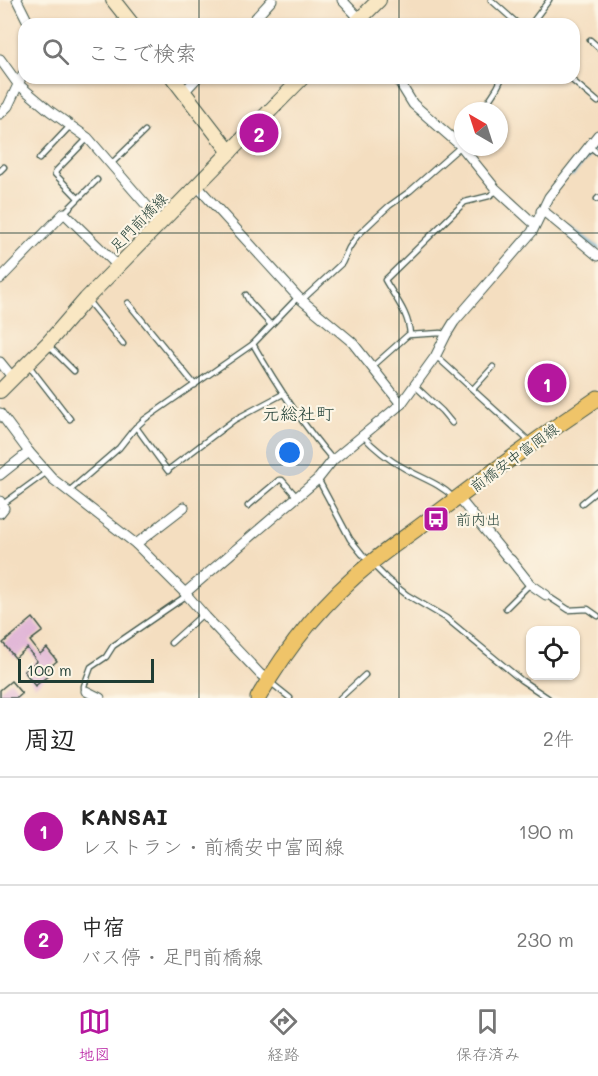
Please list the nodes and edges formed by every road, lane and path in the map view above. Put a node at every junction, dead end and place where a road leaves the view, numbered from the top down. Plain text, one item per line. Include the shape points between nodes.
1 (113, 0) edge
2 (272, 0) edge
3 (342, 0) edge
4 (378, 0) edge
5 (491, 0) edge
6 (549, 0) edge
7 (21, 3) edge
8 (27, 18) edge
9 (127, 18) edge
10 (255, 18) edge
11 (354, 18) edge
12 (361, 18) edge
13 (511, 18) edge
14 (536, 18) edge
15 (590, 40) dead end
16 (598, 46) edge
17 (0, 59) edge
18 (18, 84) junction
19 (178, 84) edge
20 (191, 84) edge
21 (296, 84) edge
22 (401, 84) edge
23 (499, 84) edge
24 (577, 84) edge
25 (184, 92) junction
26 (488, 102) edge
27 (598, 102) edge
28 (0, 114) edge
29 (71, 125) junction
30 (145, 131) dead end
31 (598, 135) edge
32 (88, 138) junction
33 (454, 138) edge
34 (589, 146) junction
35 (230, 152) junction
36 (454, 152) edge
37 (598, 153) edge
38 (471, 156) edge
39 (39, 159) dead end
40 (111, 164) junction
41 (97, 180) dead end
42 (197, 186) junction
43 (498, 190) junction
44 (78, 198) junction
45 (542, 212) junction
46 (64, 213) junction
47 (161, 222) junction
48 (536, 223) junction
49 (598, 256) edge
50 (118, 266) junction
51 (4, 267) edge
52 (0, 279) edge
53 (246, 295) dead end
54 (300, 298) junction
55 (86, 299) junction
56 (128, 303) dead end
57 (271, 325) junction
58 (446, 334) junction
59 (410, 335) junction
60 (47, 344) junction
61 (123, 344) dead end
62 (253, 344) junction
63 (436, 356) junction
64 (0, 362) edge
65 (27, 364) junction
66 (372, 367) junction
67 (493, 367) dead end
68 (74, 371) dead end
69 (13, 378) junction
70 (195, 385) junction
71 (414, 385) junction
72 (473, 389) junction
73 (0, 391) edge
74 (283, 393) junction
75 (598, 398) edge
76 (400, 404) junction
77 (0, 413) edge
78 (70, 419) dead end
79 (452, 423) dead end
80 (136, 427) junction
81 (362, 435) junction
82 (532, 444) junction
83 (29, 452) junction
84 (333, 460) junction
85 (47, 472) junction
86 (0, 475) edge
87 (318, 479) junction
88 (598, 490) edge
89 (68, 492) junction
90 (297, 497) junction
91 (457, 498) junction
92 (582, 503) dead end
93 (1, 506) edge
94 (248, 506) dead end
95 (184, 507) dead end
96 (136, 544) junction
97 (371, 562) junction
98 (530, 584) junction
99 (185, 594) junction
100 (546, 595) joint
101 (506, 608) dead end
102 (203, 614) junction
103 (598, 616) edge
104 (171, 643) dead end
105 (365, 675) dead end
106 (268, 680) junction
107 (86, 691) joint
108 (100, 698) edge
109 (258, 698) edge
110 (290, 698) edge
111 (340, 698) edge
112 (548, 698) edge

1 - 9 main road
2 - 10 street
3 - 11 street
4 - 12 main road
5 - 13 lane
6 - 14 lane
7 - 8 street
15 - 16 lane
17 - 18 street
18 - 28 street
18 - 29 street
19 - 25 main road
20 - 25 street
21 - 35 main road, 足門前橋線
22 - 33 street via 413,104
23 - 26 lane
24 - 27 lane
25 - 35 main road
29 - 32 street
29 - 39 lane
30 - 40 lane
31 - 34 street
32 - 40 street
32 - 44 lane via 55,174
34 - 37 lane
34 - 45 street
35 - 42 main road, 足門前橋線
36 - 54 lane via 377,217 357,236 342,263
38 - 43 street
40 - 47 street
41 - 44 lane
42 - 47 main road, 足門前橋線
42 - 54 street
43 - 48 street
43 - 59 lane via 465,202 385,280 402,307
44 - 46 lane
45 - 48 street
45 - 49 street
46 - 50 street
46 - 51 street
47 - 50 main road, 足門前橋線
48 - 58 street
50 - 55 main road, 足門前橋線
51 - 52 street
53 - 57 lane
54 - 57 lane
54 - 66 street via 352,342
55 - 60 main road, 足門前橋線
55 - 61 lane
56 - 70 lane
57 - 62 lane
58 - 59 lane
58 - 63 street
59 - 66 lane
60 - 65 main road, 足門前橋線
60 - 68 lane
62 - 70 lane
62 - 74 lane
63 - 71 street
63 - 72 lane
64 - 69 street
65 - 69 main road, 足門前橋線
65 - 78 lane
66 - 76 street
67 - 72 lane
69 - 73 main road, 足門前橋線
70 - 80 lane
71 - 76 street
71 - 79 lane
72 - 82 lane
74 - 80 lane via 234,420 169,471
74 - 84 lane
75 - 82 main road, 前橋安中富岡線
76 - 81 street
77 - 83 street
80 - 89 lane via 119,448
81 - 84 street
81 - 91 lane via 402,468
82 - 91 main road, 前橋安中富岡線
83 - 85 street
83 - 86 street
84 - 87 street
85 - 89 street
85 - 93 lane
87 - 90 street
87 - 97 lane via 350,539
88 - 92 lane
89 - 96 street
90 - 94 lane via 279,480
90 - 99 street
91 - 97 main road, 前橋安中富岡線
91 - 98 street
95 - 96 street
96 - 99 street
97 - 106 main road, 前橋安中富岡線 via 322,609
97 - 112 lane via 407,595 446,618
98 - 100 street
98 - 101 lane
99 - 102 street
99 - 107 lane via 93,665 84,686
100 - 103 lane via 569,610 588,609
102 - 104 lane
102 - 106 street
105 - 111 lane
106 - 109 main road, 前橋安中富岡線
106 - 110 lane
107 - 108 street

